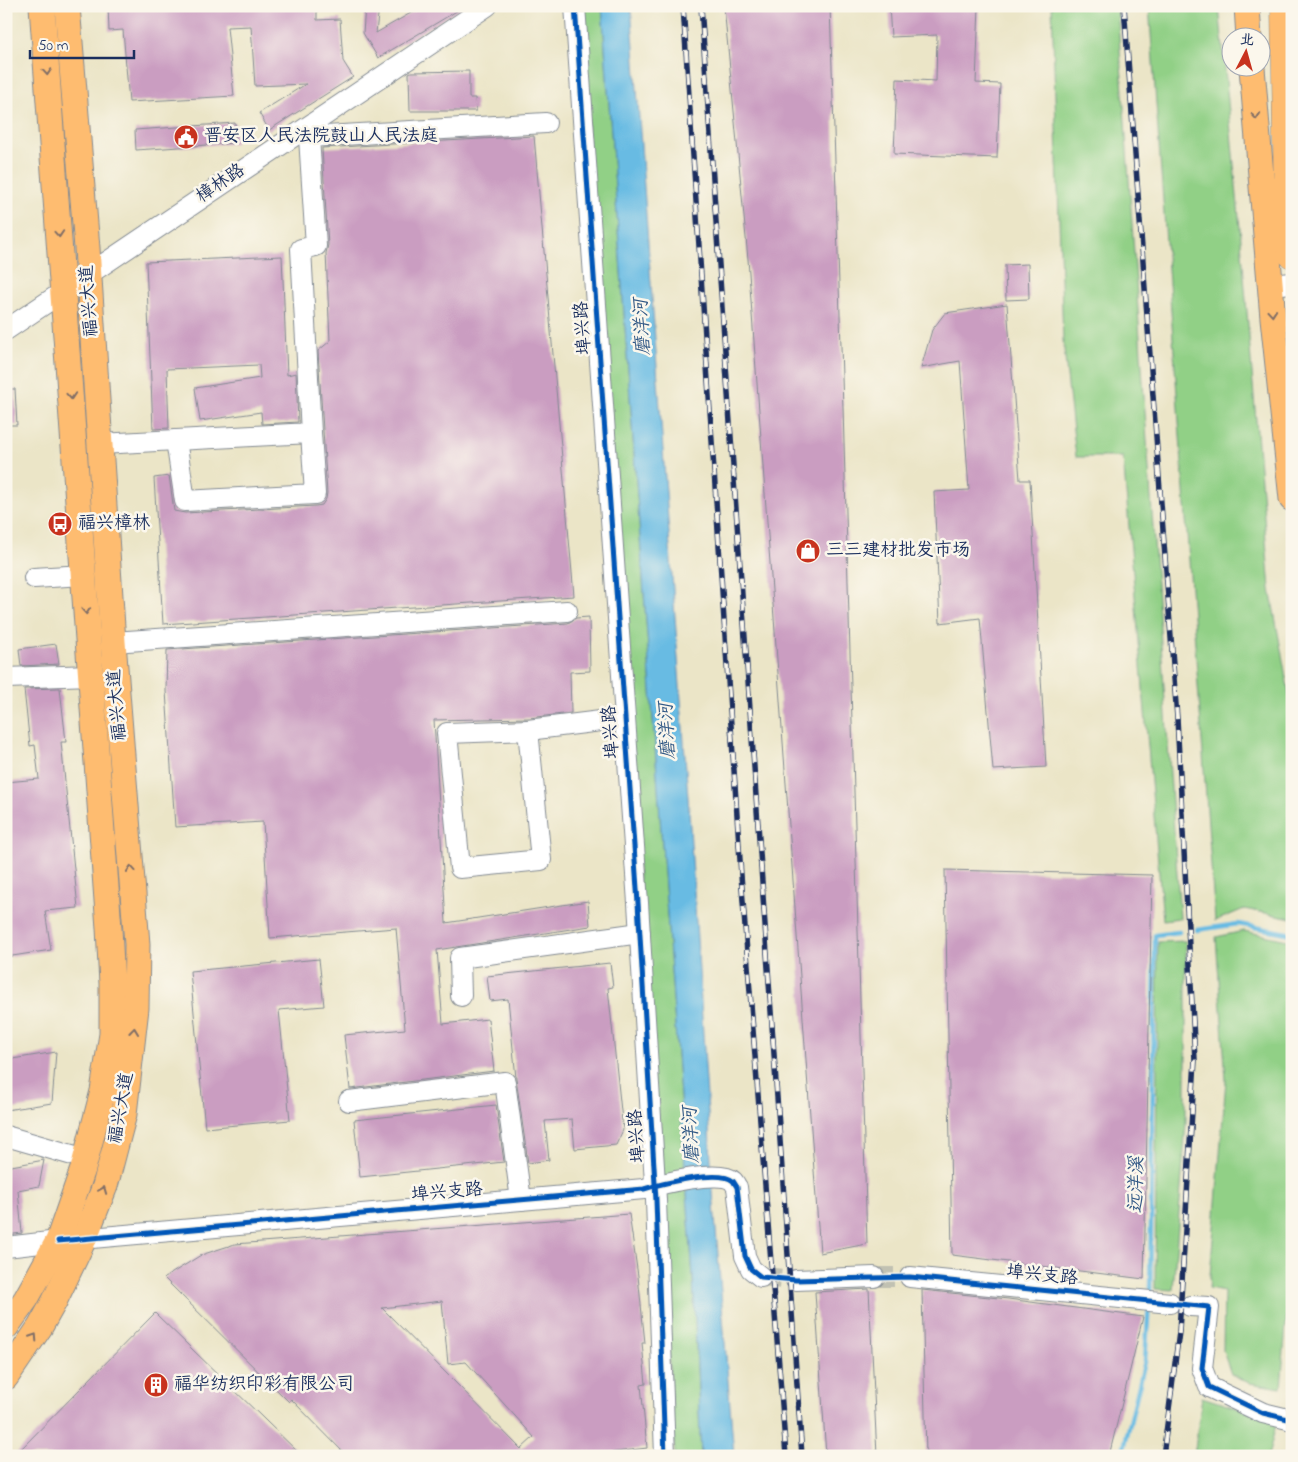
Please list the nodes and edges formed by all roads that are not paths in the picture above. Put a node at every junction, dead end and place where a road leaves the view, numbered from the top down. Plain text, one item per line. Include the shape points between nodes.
1 (42, 6) edge
2 (67, 6) edge
3 (487, 6) edge
4 (575, 6) edge
5 (1247, 6) edge
6 (1285, 6) edge
7 (1248, 28) edge
8 (1253, 78) edge
9 (546, 123) dead end
10 (1292, 254) edge
11 (88, 276) junction
12 (1281, 284) edge
13 (64, 290) junction
14 (6, 330) edge
15 (311, 433) junction
16 (176, 440) junction
17 (100, 444) junction
18 (1292, 500) edge
19 (84, 575) junction
20 (34, 578) dead end
21 (567, 611) dead end
22 (113, 642) junction
23 (90, 675) junction
24 (6, 678) edge
25 (625, 718) junction
26 (528, 730) junction
27 (640, 934) junction
28 (461, 996) dead end
29 (349, 1101) dead end
30 (6, 1136) edge
31 (86, 1159) junction
32 (656, 1186) junction
33 (521, 1200) junction
34 (84, 1239) junction
35 (58, 1241) junction
36 (6, 1248) edge
37 (874, 1277) tunnel mouth
38 (910, 1277) tunnel mouth
39 (761, 1278) dead end
40 (796, 1280) tunnel mouth
41 (1170, 1303) dead end
42 (1200, 1306) dead end
43 (6, 1327) edge
44 (6, 1377) edge
45 (1292, 1420) edge
46 (665, 1456) edge

1 -> 13 main road, 福兴大道
2 - 11 main road, 福兴大道
3 - 11 street, 樟林路
4 - 25 street, 埠兴路
5 - 7 main road
6 - 10 highway via 1288,205
8 -> 12 main road
9 - 15 street via 309,137 316,246 301,250
11 - 13 street, 樟林路
11 - 17 main road, 福兴大道
12 -> 18 main road
13 - 14 street, 樟林路
13 -> 19 main road, 福兴大道
15 - 16 street
15 - 16 street via 315,494 185,501
16 - 17 street
17 - 22 main road, 福兴大道
19 - 20 street
19 -> 23 main road, 福兴大道
21 - 22 street
34 -> 22 main road, 福兴大道 via 105,1186 124,1114 136,1008 137,944
23 - 24 street
23 - 31 main road, 福兴大道 via 112,984 112,1034 103,1091
25 - 26 street
25 - 27 street, 埠兴路
26 - 26 street via 447,733 460,868 541,860
27 - 28 street via 460,958
27 - 32 street, 埠兴路
29 - 33 street via 505,1082
30 - 31 street
31 - 35 main road, 福兴大道
32 - 33 street, 埠兴支路
32 - 39 street, 埠兴支路 via 681,1179 720,1177 734,1181 745,1256 751,1269
32 - 46 street, 埠兴路
33 - 34 street, 埠兴支路
34 - 35 street, 埠兴支路
44 -> 34 main road, 福兴大道 via 40,1327
35 - 36 street, 埠兴支路
35 - 43 main road, 福兴大道 via 26,1300
37 - 40 street
38 - 41 street, 埠兴支路
42 - 45 street via 1202,1368 1209,1387 1263,1413

